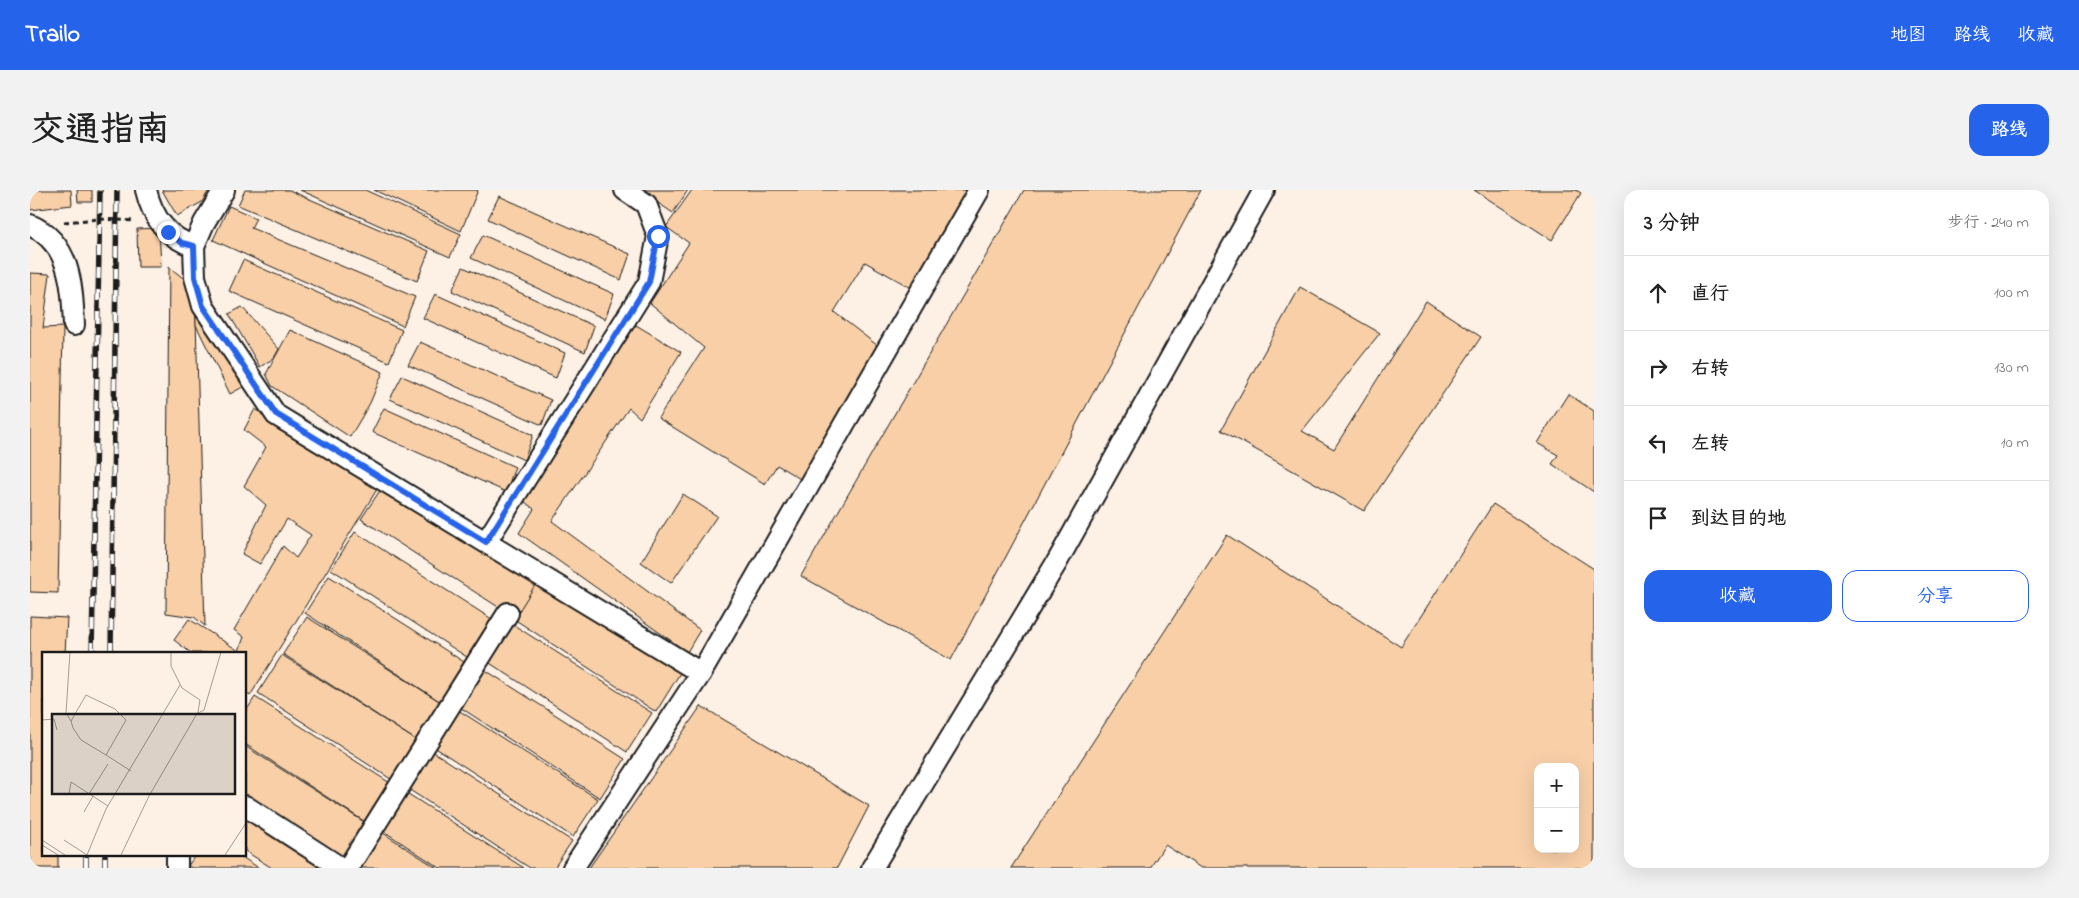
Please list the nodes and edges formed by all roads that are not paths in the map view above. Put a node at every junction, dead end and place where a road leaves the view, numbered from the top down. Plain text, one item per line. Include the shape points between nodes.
1 (146, 190) edge
2 (224, 190) edge
3 (625, 190) edge
4 (979, 190) edge
5 (1264, 190) edge
6 (30, 225) edge
7 (194, 246) junction
8 (74, 325) dead end
9 (486, 542) junction
10 (508, 614) dead end
11 (701, 673) junction
12 (246, 807) edge
13 (342, 868) edge
14 (348, 868) edge
15 (573, 868) edge
16 (872, 868) edge

1 - 7 street via 163,228 182,243
2 - 7 street via 204,222
3 - 9 street via 646,204 658,236 649,282
4 - 11 street
5 - 16 street via 1057,562
6 - 8 street via 48,235 60,252 72,287
7 - 9 street via 195,277 203,306 276,414
9 - 11 street
10 - 14 street
11 - 15 street
12 - 13 street

